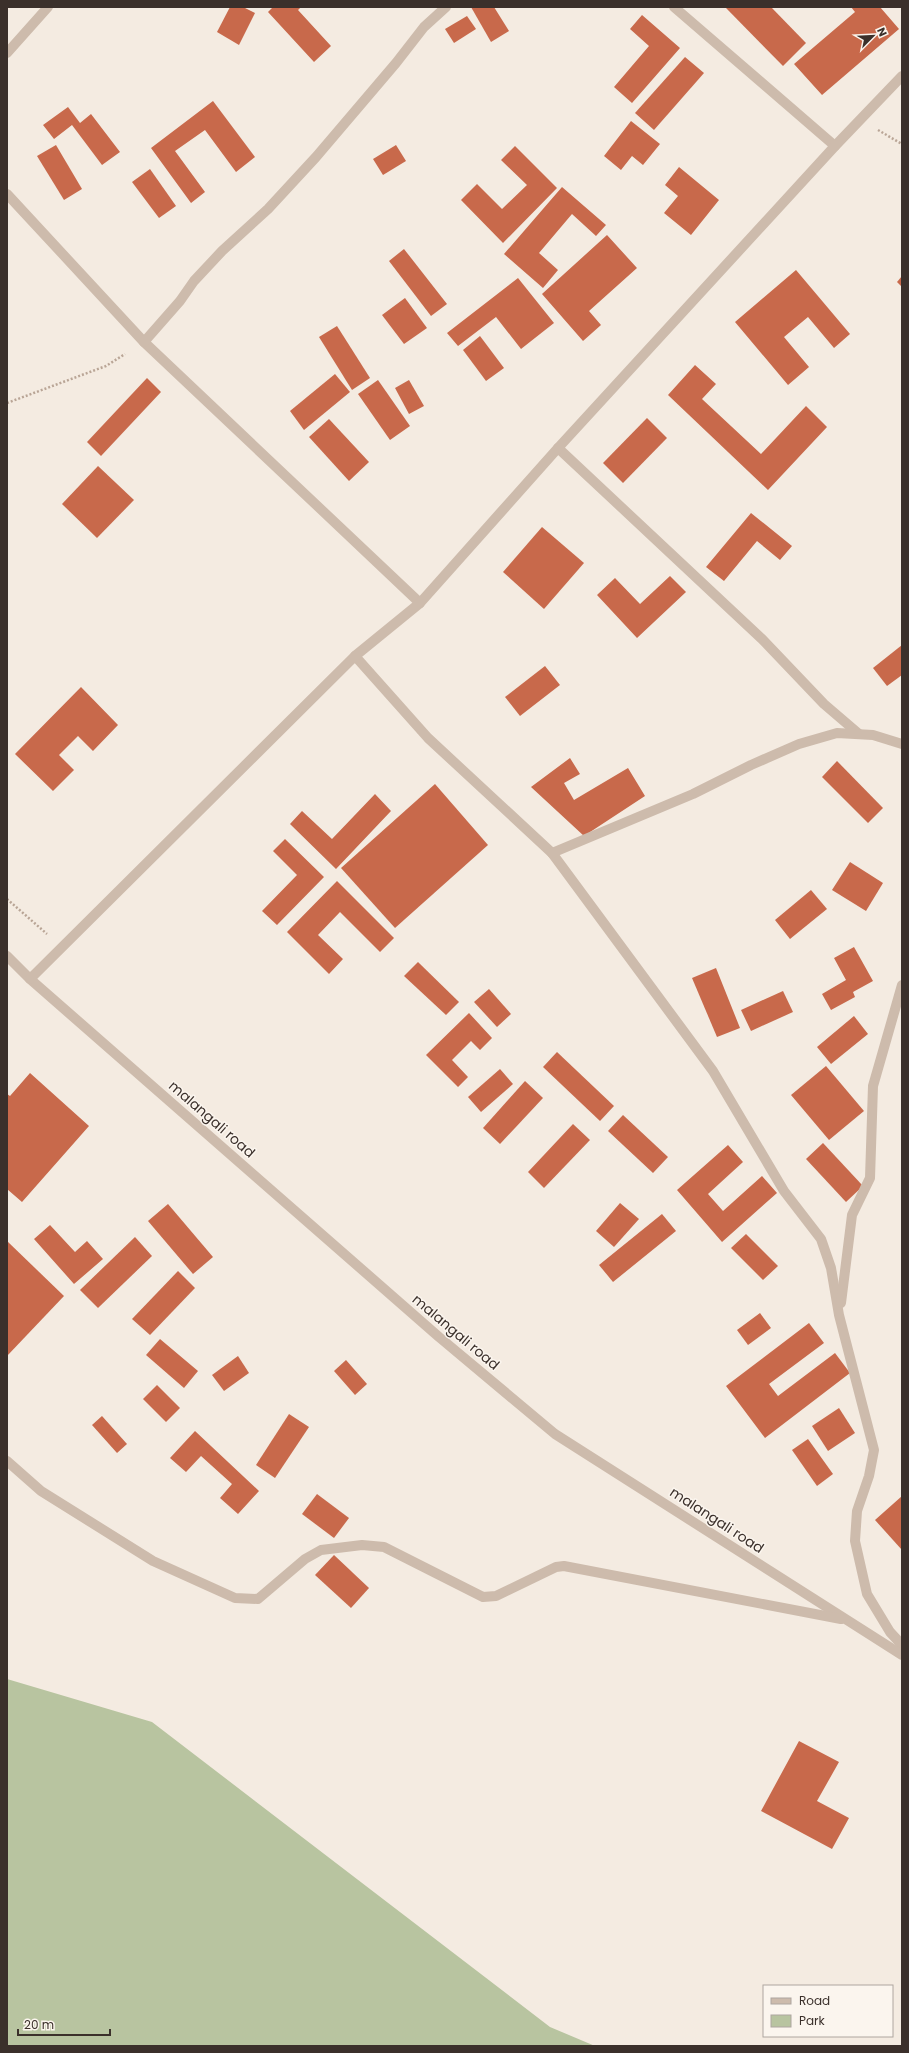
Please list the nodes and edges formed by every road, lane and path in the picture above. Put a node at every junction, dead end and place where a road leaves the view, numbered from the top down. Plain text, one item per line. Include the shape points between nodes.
1 (48, 7) edge
2 (446, 7) edge
3 (674, 7) edge
4 (7, 53) edge
5 (902, 76) edge
6 (860, 120) junction
7 (902, 144) edge
8 (835, 146) junction
9 (7, 194) edge
10 (144, 342) junction
11 (7, 403) edge
12 (558, 448) junction
13 (420, 603) junction
14 (355, 656) junction
15 (859, 734) junction
16 (902, 744) edge
17 (552, 853) junction
18 (7, 899) edge
19 (62, 948) junction
20 (7, 956) edge
21 (30, 979) junction
22 (902, 985) edge
23 (839, 1315) junction
24 (7, 1461) edge
25 (847, 1620) junction
26 (902, 1645) edge
27 (902, 1655) edge

1 - 4 street
2 - 10 street via 424,27 392,69 311,163 194,281
3 - 8 street
5 - 6 street
6 - 7 path
6 - 8 street
8 - 12 street
9 - 10 street
10 - 11 path via 106,366
10 - 13 street
12 - 13 street
12 - 15 street via 762,639 824,704
13 - 14 street
14 - 17 street via 428,738
14 - 19 street
15 - 16 street via 874,735
15 - 17 street via 837,733 799,744 693,794
17 - 23 street via 713,1070 784,1191 821,1239 831,1268
18 - 19 path
19 - 21 street
20 - 21 street, malangali road
21 - 25 street, malangali road via 439,1337 555,1434
22 - 23 street via 873,1086 870,1178 852,1215
23 - 26 street via 874,1450 858,1511 855,1542 867,1594 890,1632
24 - 25 street via 41,1491 153,1561 235,1598 258,1599 305,1559 321,1550 374,1545 384,1547 483,1597 496,1596 556,1567 564,1566
25 - 27 street, malangali road

